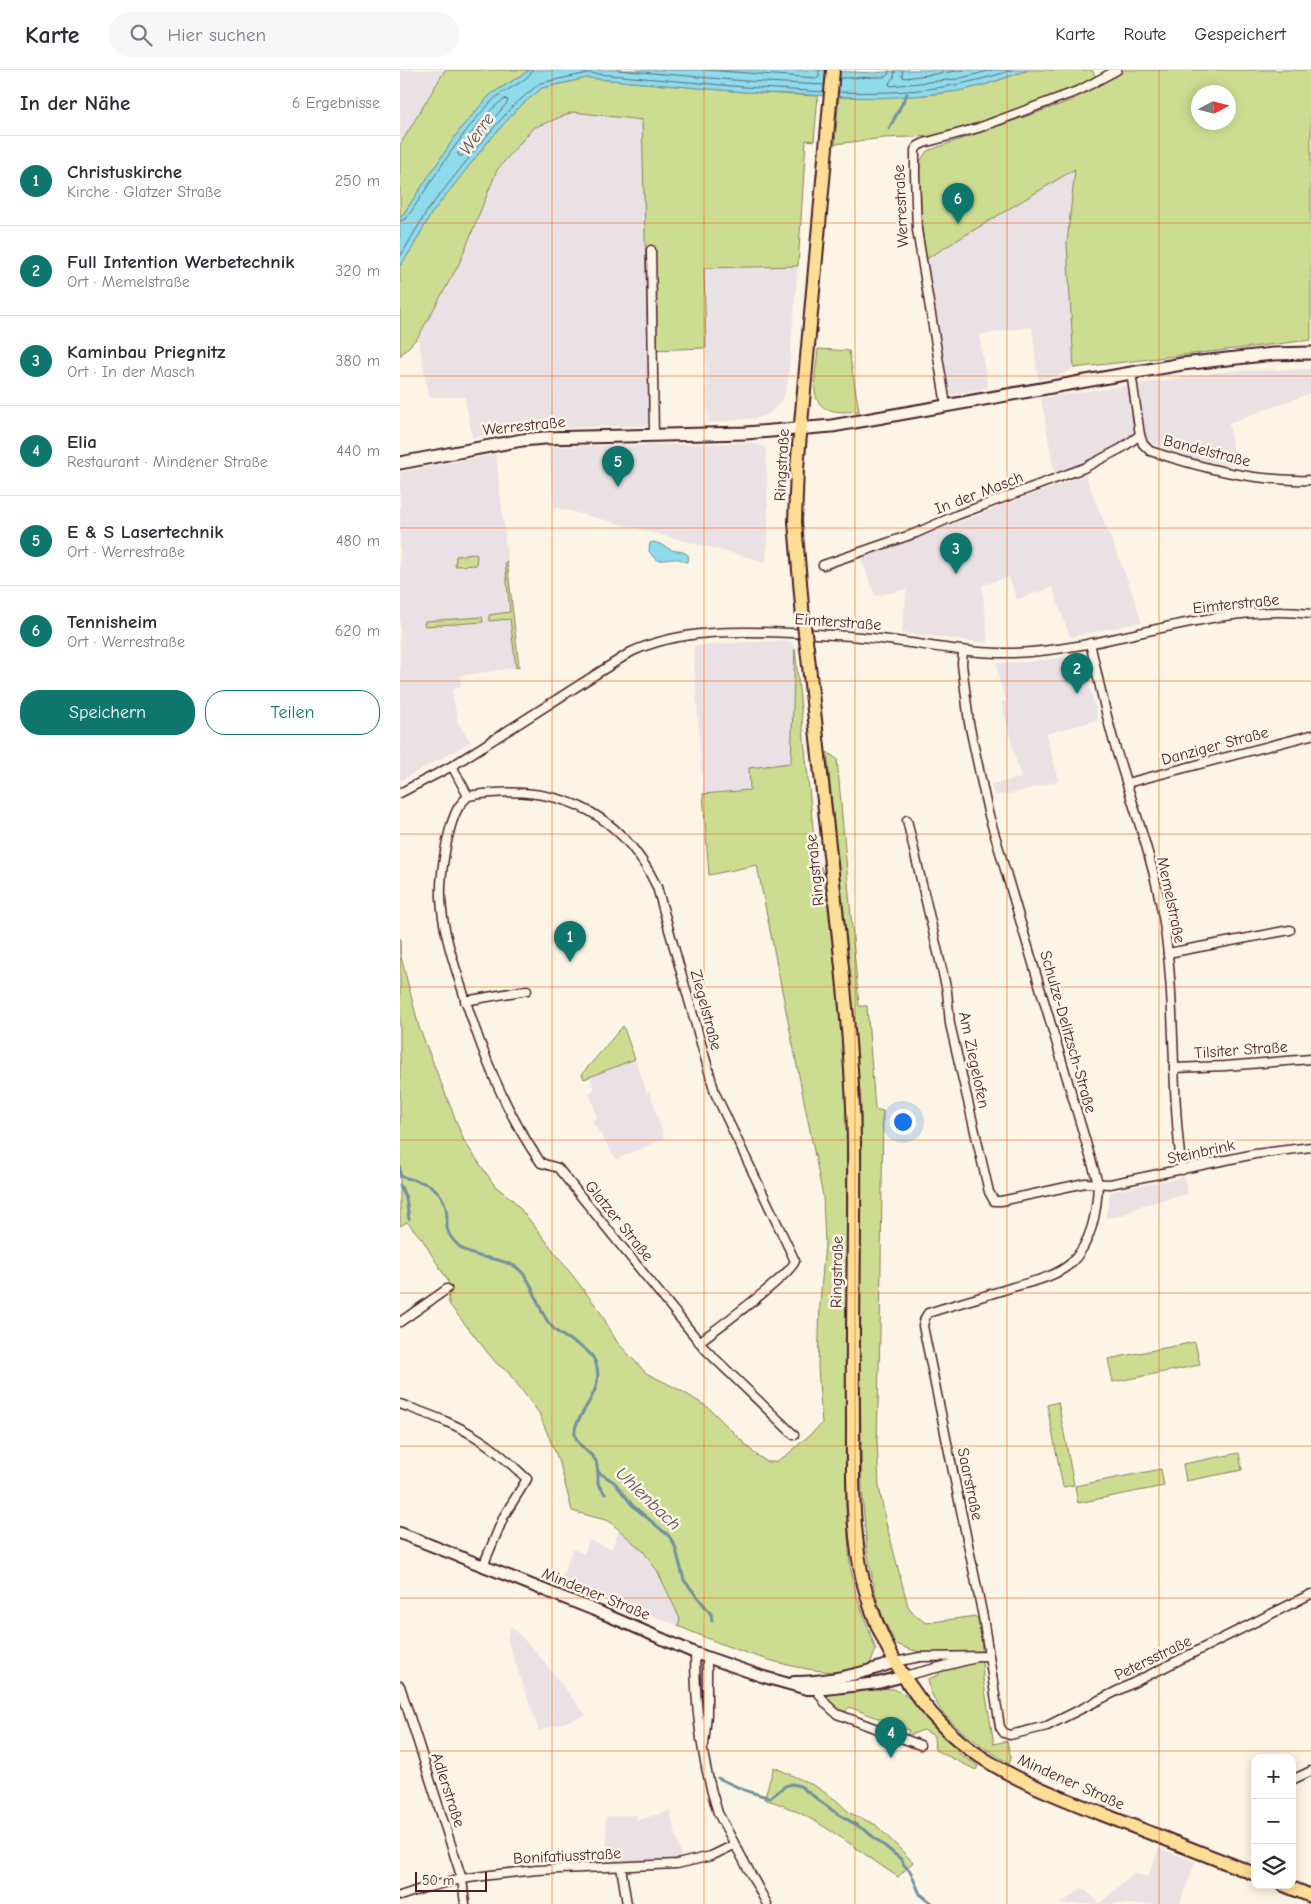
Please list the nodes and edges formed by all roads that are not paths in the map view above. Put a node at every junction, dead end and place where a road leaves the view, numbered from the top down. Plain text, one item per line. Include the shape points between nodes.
1 (833, 70) edge
2 (1117, 70) edge
3 (651, 250) dead end
4 (1311, 353) edge
5 (1131, 372) junction
6 (946, 406) junction
7 (799, 430) junction
8 (654, 435) junction
9 (1140, 435) junction
10 (400, 463) edge
11 (1311, 480) edge
12 (823, 565) dead end
13 (1311, 614) edge
14 (1090, 643) junction
15 (963, 651) junction
16 (1311, 735) edge
17 (452, 766) junction
18 (1126, 783) junction
19 (400, 793) edge
20 (468, 796) junction
21 (907, 820) dead end
22 (1290, 930) dead end
23 (1168, 953) junction
24 (527, 990) dead end
25 (466, 1001) junction
26 (1311, 1060) edge
27 (1174, 1068) junction
28 (1311, 1147) edge
29 (1182, 1170) junction
30 (1098, 1183) junction
31 (447, 1289) dead end
32 (925, 1318) joint
33 (400, 1322) edge
34 (699, 1342) junction
35 (400, 1404) edge
36 (794, 1435) dead end
37 (400, 1533) edge
38 (483, 1566) junction
39 (1311, 1594) edge
40 (695, 1653) junction
41 (989, 1656) junction
42 (707, 1657) junction
43 (896, 1662) junction
44 (904, 1676) junction
45 (781, 1682) junction
46 (400, 1686) edge
47 (816, 1689) junction
48 (1004, 1733) joint
49 (920, 1745) dead end
50 (703, 1747) junction
51 (1311, 1771) edge
52 (1296, 1778) edge
53 (734, 1845) junction
54 (622, 1867) junction
55 (1251, 1872) edge
56 (462, 1879) junction
57 (1294, 1889) edge
58 (400, 1896) edge
59 (1311, 1896) edge
60 (465, 1904) edge
61 (627, 1904) edge
62 (767, 1904) edge

1 - 7 main road, Ringstraße
2 - 6 street, Werrestraße via 1080,90 978,128 918,146 914,175 920,256
3 - 8 street
4 - 5 main road, Werrestraße via 1227,358
5 - 6 main road, Werrestraße
5 - 9 street, Bandelstraße
6 - 7 main road, Werrestraße
7 - 8 main road, Werrestraße
7 - 43 main road, Ringstraße, bridge via 795,522 853,1086 853,1421 857,1535 859,1560 870,1606
8 - 10 main road, Werrestraße via 522,440
9 - 11 street, Bandelstraße via 1150,450 1204,467 1264,478
9 - 12 street, In der Masch via 1084,468
13 - 14 street, Eimterstraße via 1234,615
14 - 15 street, Eimterstraße via 997,654
14 - 18 street, Memelstraße
15 - 17 street, Eimterstraße via 860,636 808,633 728,632 658,641 631,652
15 - 30 street, Schulze-Delitzsch-Straße via 969,724 988,812
16 - 18 street, Danziger Straße
17 - 19 street, Eimterstraße
17 - 20 street
18 - 23 street, Memelstraße via 1156,886
20 - 25 street, Glatzer Straße via 458,808 452,824 441,876 449,948
20 - 34 street, Ziegelstraße via 542,794 589,811 626,841 639,856 657,888 714,1092 795,1261 740,1311
21 - 30 street, Am Ziegelofen via 991,1198 1001,1201 1085,1182
22 - 23 street
23 - 27 street, Memelstraße
24 - 25 street
25 - 34 street, Glatzer Straße via 500,1090 534,1153 541,1163 558,1168
26 - 27 street, Tilsiter Straße
27 - 29 street, Memelstraße
28 - 29 street, Steinbrink via 1255,1154
29 - 30 street, Steinbrink via 1110,1184
30 - 32 street, Schulze-Delitzsch-Straße via 1093,1225 1088,1238 1069,1264 1036,1280 928,1313
31 - 33 street
32 - 41 street, Saarstraße via 923,1326
34 - 36 street, Glatzer Straße
35 - 38 street via 479,1438 527,1479 504,1516
37 - 38 street, Mindener Straße
38 - 40 street, Mindener Straße
39 - 48 street, Petersstraße via 1047,1726 1010,1735
40 - 42 street, Mindener Straße
40 - 50 street via 698,1730
41 - 43 street via 920,1657
41 - 44 street
41 - 48 street, Saarstraße via 1000,1727
42 - 45 street, Mindener Straße
42 - 50 street via 708,1714
43 - 44 main road, Mindener Straße
43 - 45 street, Mindener Straße via 841,1678
44 - 47 street, Mindener Straße via 878,1683
44 - 55 main road, Mindener Straße via 946,1729 978,1755 1065,1799
45 - 47 street, Mindener Straße
46 - 56 street, Adlerstraße
47 - 49 street via 837,1714
50 - 53 street via 713,1798
51 - 52 street
53 - 54 street, Bonifatiusstraße via 710,1856 678,1864
53 - 62 street
54 - 56 street, Bonifatiusstraße via 537,1870
54 - 61 street
56 - 58 street, Bonifatiusstraße
56 - 60 street, Adlerstraße
57 - 59 main road

